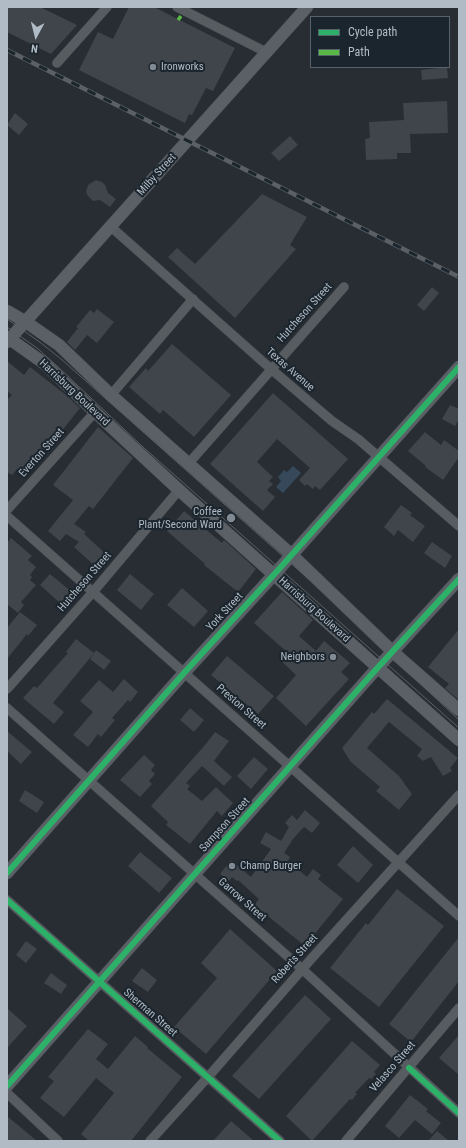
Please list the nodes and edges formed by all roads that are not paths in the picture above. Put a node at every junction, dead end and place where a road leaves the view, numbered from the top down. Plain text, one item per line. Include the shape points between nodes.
1 (107, 7) edge
2 (177, 7) edge
3 (307, 7) edge
4 (266, 52) junction
5 (57, 63) dead end
6 (110, 226) junction
7 (344, 287) dead end
8 (193, 299) junction
9 (7, 311) edge
10 (26, 322) junction
11 (8, 340) edge
12 (459, 367) edge
13 (271, 369) junction
14 (111, 395) junction
15 (95, 412) junction
16 (380, 457) junction
17 (189, 463) junction
18 (179, 490) junction
19 (7, 510) edge
20 (7, 516) edge
21 (459, 526) edge
22 (292, 555) junction
23 (274, 574) junction
24 (459, 579) edge
25 (93, 592) junction
26 (394, 652) junction
27 (378, 668) junction
28 (184, 673) junction
29 (7, 689) edge
30 (7, 708) edge
31 (459, 710) edge
32 (459, 740) edge
33 (291, 767) junction
34 (88, 781) junction
35 (459, 795) edge
36 (400, 862) junction
37 (7, 873) edge
38 (194, 874) junction
39 (7, 900) edge
40 (459, 916) edge
41 (302, 969) junction
42 (99, 982) junction
43 (459, 1008) edge
44 (409, 1068) junction
45 (208, 1077) junction
46 (7, 1086) edge
47 (7, 1094) edge
48 (459, 1113) edge
49 (58, 1141) edge
50 (150, 1141) edge
51 (280, 1141) edge
52 (346, 1141) edge

1 - 5 street
2 - 4 street
3 - 4 main road, Milby Street
4 - 6 main road, Milby Street
6 - 8 street, Texas Avenue
6 - 10 main road, Milby Street
7 - 13 street, Hutcheson Street
8 - 13 street, Texas Avenue
8 - 14 street
9 - 10 main road
10 - 11 main road, Milby Street
10 - 14 main road via 59,345
11 - 15 main road, Harrisburg Boulevard via 45,364
12 - 16 main road, York Street
13 - 16 street, Texas Avenue via 332,421
13 - 17 street, Hutcheson Street
14 - 17 main road
15 - 18 main road, Harrisburg Boulevard
15 - 19 street, Everton Street
16 - 21 street, Texas Avenue
16 - 22 main road, York Street
17 - 22 main road
18 - 23 main road, Harrisburg Boulevard
18 - 25 street, Hutcheson Street
20 - 25 street, Preston Street
22 - 23 main road, York Street
22 - 26 main road
23 - 27 main road, Harrisburg Boulevard
23 - 28 main road, York Street
24 - 26 main road, Sampson Street
25 - 28 street, Preston Street
25 - 29 street, Hutcheson Street
26 - 27 main road, Sampson Street
26 - 31 main road
27 - 32 main road, Harrisburg Boulevard
27 - 33 main road, Sampson Street
28 - 33 street, Preston Street
28 - 34 main road, York Street
30 - 34 street, Garrow Street
33 - 36 street, Preston Street
33 - 38 main road, Sampson Street
34 - 37 main road, York Street
34 - 38 street, Garrow Street
35 - 36 street, Roberts Street
36 - 40 street, Preston Street
36 - 41 street, Roberts Street
38 - 41 street, Garrow Street
38 - 42 main road, Sampson Street
39 - 42 street, Sherman Street
41 - 44 street, Garrow Street
41 - 45 street, Roberts Street
42 - 45 street, Sherman Street
42 - 46 main road, Sampson Street
43 - 44 street, Velasco Street
44 - 48 street, Garrow Street
44 - 52 street, Velasco Street
45 - 50 street, Roberts Street
45 - 51 street, Sherman Street
47 - 49 street

